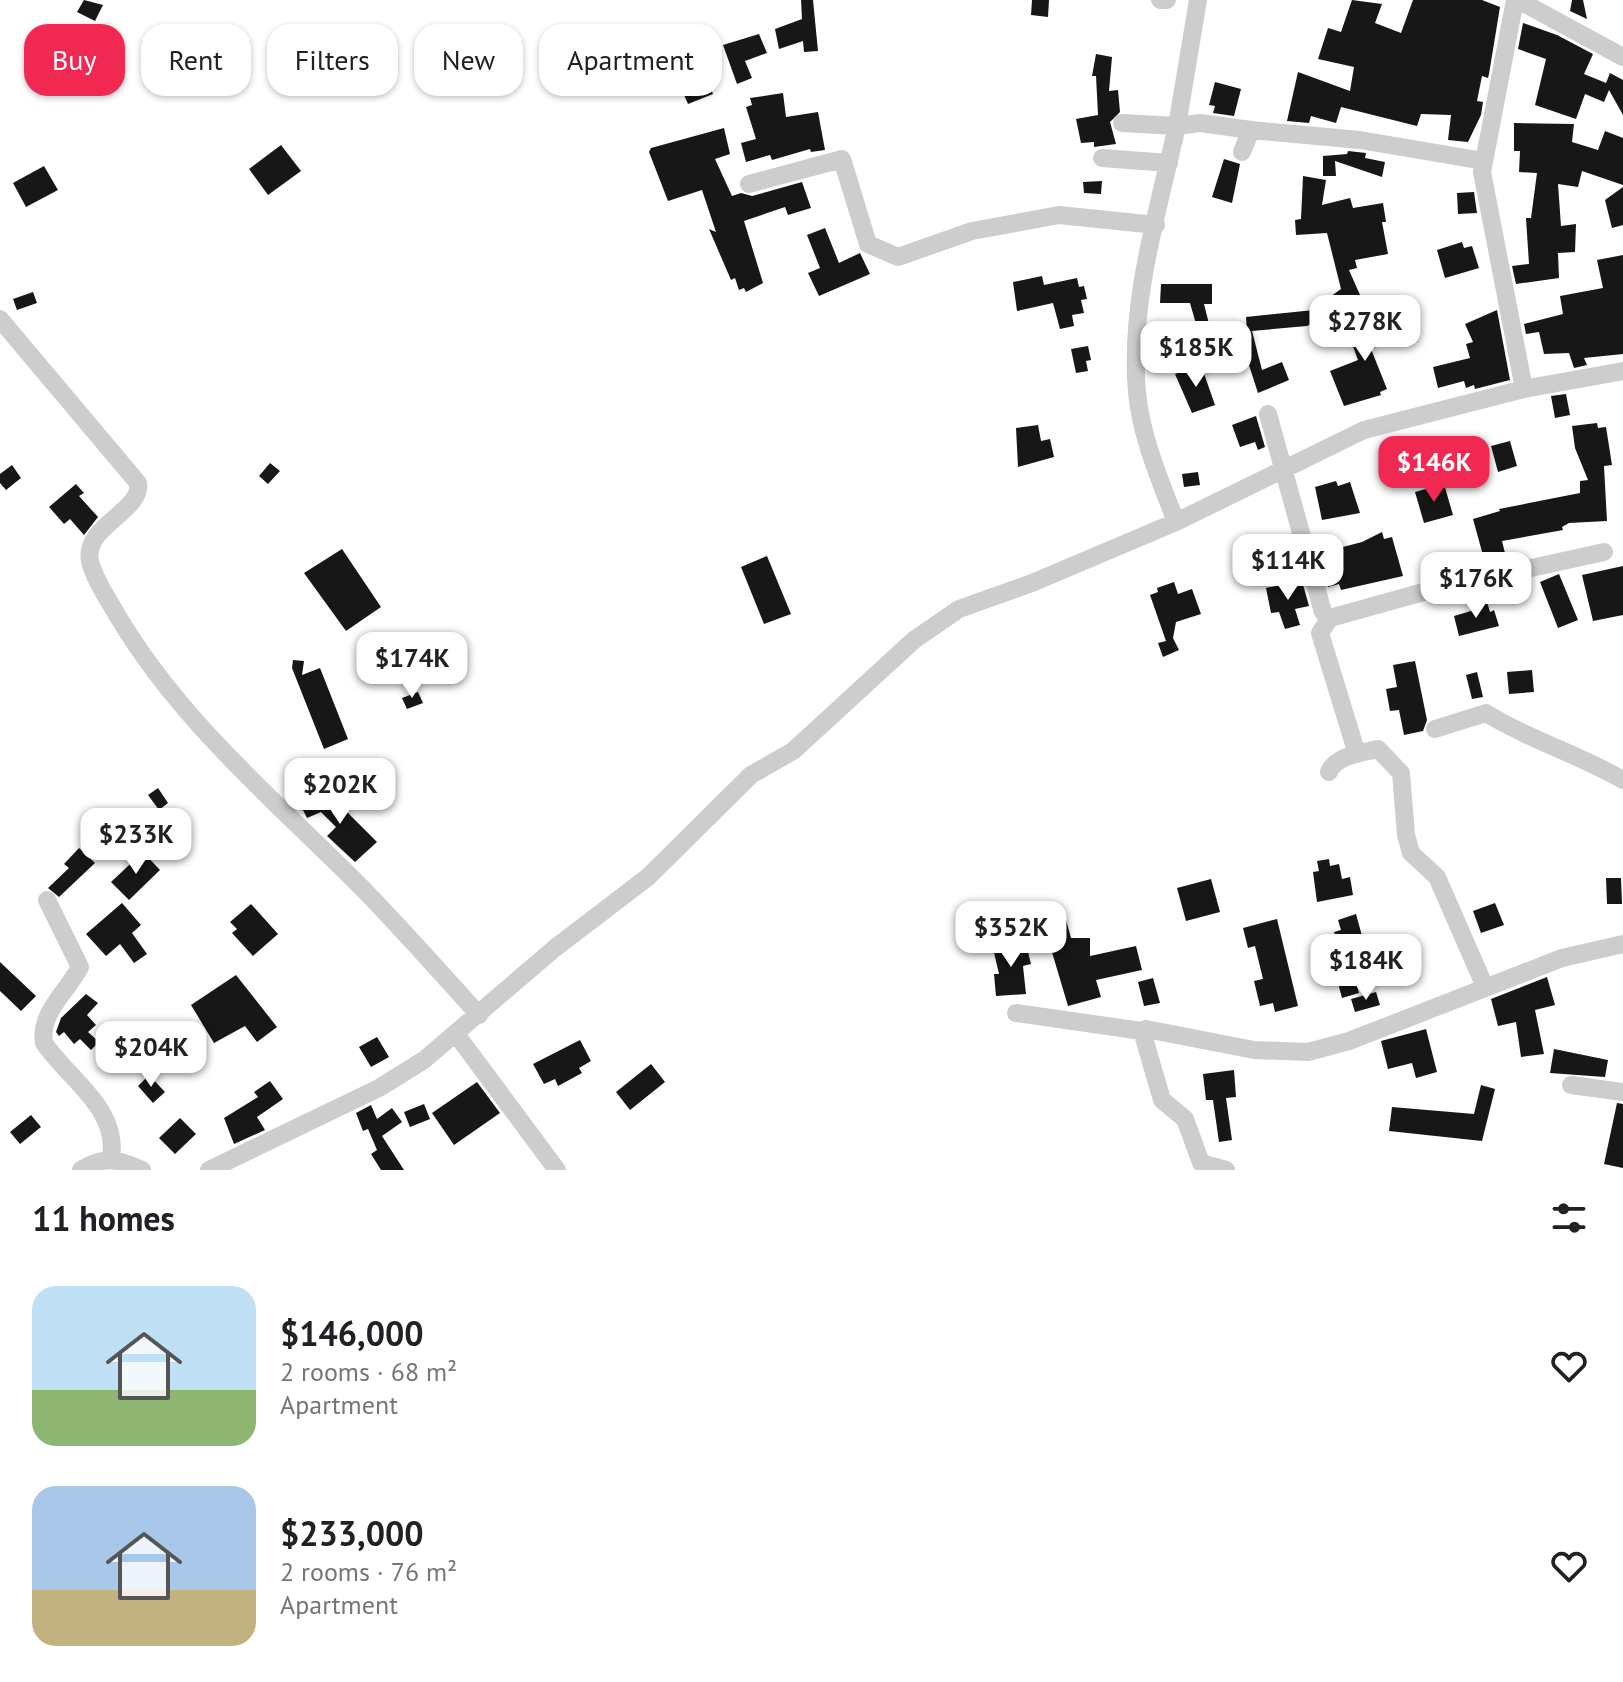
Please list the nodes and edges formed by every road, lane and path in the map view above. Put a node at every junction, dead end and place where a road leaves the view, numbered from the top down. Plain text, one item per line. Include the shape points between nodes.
1 (1160, 0) edge
2 (1167, 0) edge
3 (1198, 0) edge
4 (1516, 0) edge
5 (1623, 57) edge
6 (1122, 123) dead end
7 (1177, 126) junction
8 (1251, 130) junction
9 (1242, 152) dead end
10 (1102, 158) dead end
11 (1484, 161) junction
12 (1169, 163) junction
13 (749, 184) dead end
14 (1156, 225) junction
15 (0, 319) edge
16 (1623, 371) edge
17 (1524, 389) junction
18 (1268, 414) dead end
19 (1284, 471) junction
20 (1176, 522) junction
21 (1604, 552) dead end
22 (1330, 618) junction
23 (1435, 729) dead end
24 (1357, 754) junction
25 (1329, 772) dead end
26 (1623, 780) edge
27 (47, 900) dead end
28 (1623, 944) edge
29 (1485, 987) junction
30 (1016, 1013) dead end
31 (479, 1015) junction
32 (1142, 1031) junction
33 (456, 1034) junction
34 (1571, 1085) dead end
35 (1623, 1092) edge
36 (111, 1159) junction
37 (81, 1170) edge
38 (142, 1170) edge
39 (209, 1170) edge
40 (557, 1170) edge
41 (1226, 1170) edge

1 - 2 street
3 - 7 street
4 - 5 street
4 - 11 street
6 - 7 street
7 - 8 street via 1200,123
7 - 12 street
8 - 9 street
8 - 11 street via 1360,140
10 - 12 street
11 - 17 street via 1484,192
12 - 14 street
13 - 14 street via 842,159 868,244 898,257 972,231 1059,215
14 - 20 street via 1139,303 1137,393 1151,455
15 - 31 street via 138,483 137,496 97,535 89,554 146,664 199,728 364,891
16 - 17 street
17 - 19 street via 1364,430
18 - 19 street
19 - 20 street
19 - 22 street via 1323,612
20 - 31 street via 959,609 931,627 793,751 734,789 648,877
21 - 22 street
22 - 24 street via 1320,633
23 - 26 street via 1486,713 1521,735 1587,759
24 - 25 street via 1332,765
24 - 29 street via 1378,749 1401,773 1411,853 1437,877
27 - 36 street via 80,967 48,1015 44,1043 106,1115 113,1134
28 - 29 street via 1562,958
29 - 32 street via 1308,1052 1254,1050 1161,1029
30 - 32 street
31 - 33 street
32 - 41 street via 1162,1100 1185,1119 1201,1163
33 - 39 street via 379,1088
33 - 40 street
34 - 35 street
36 - 37 street
36 - 38 street

